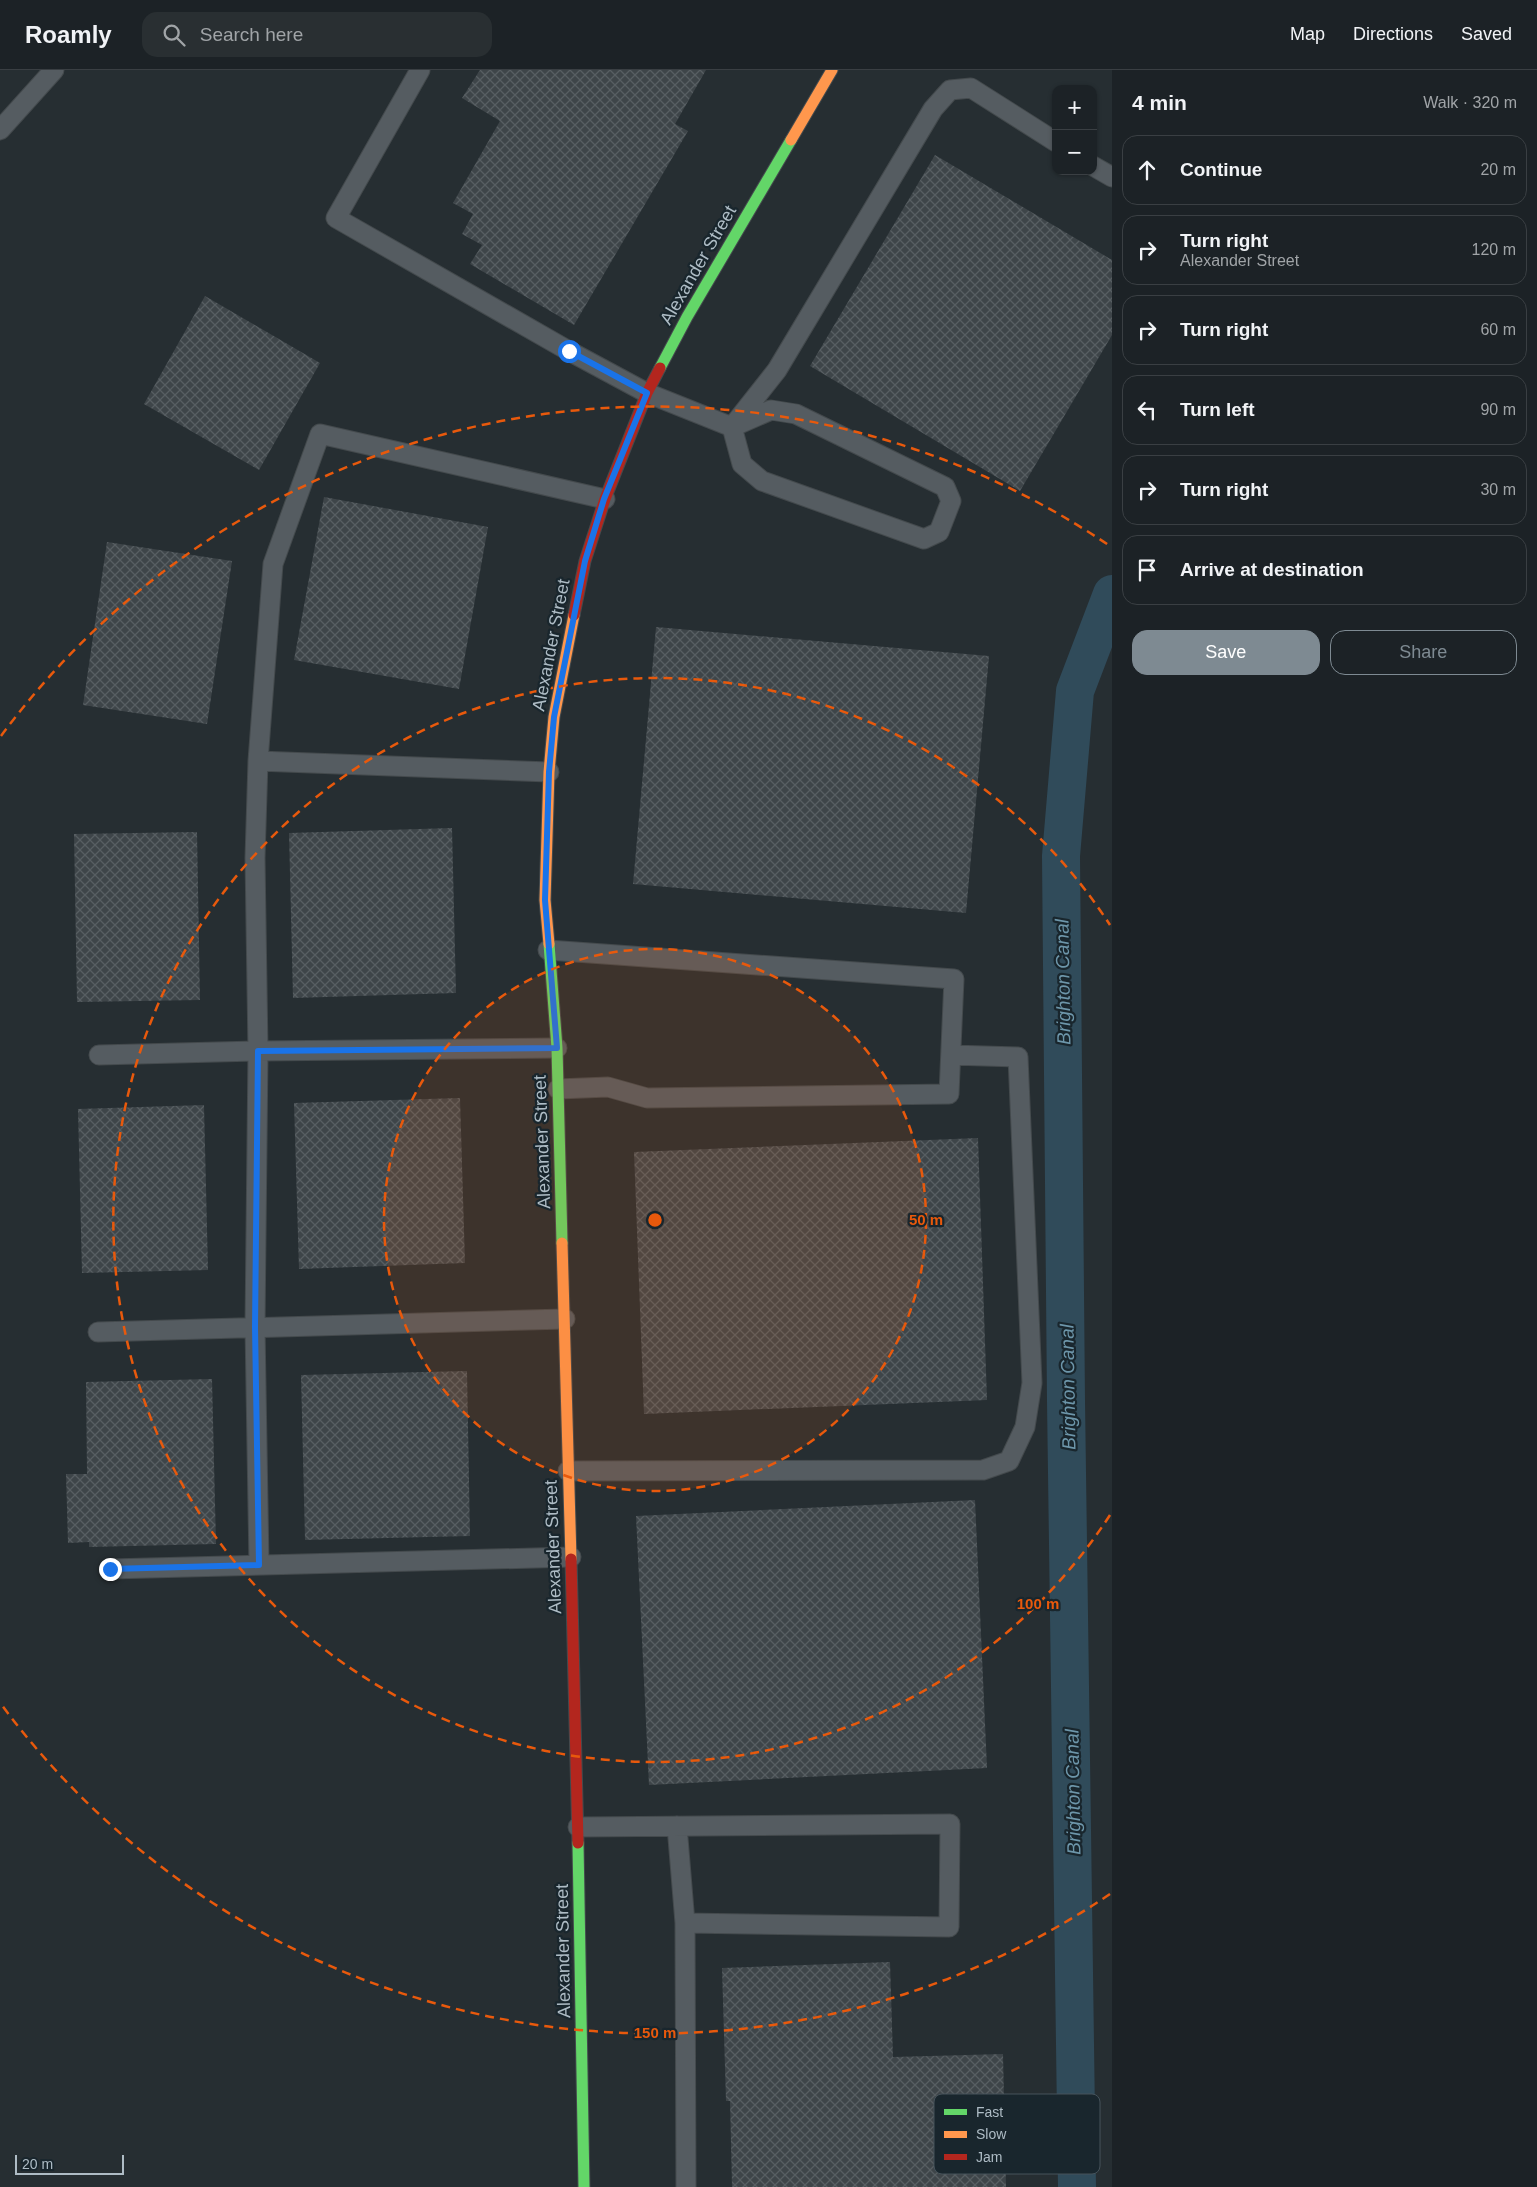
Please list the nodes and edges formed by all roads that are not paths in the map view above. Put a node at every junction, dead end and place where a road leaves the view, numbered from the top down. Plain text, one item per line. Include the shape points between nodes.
1 (54, 70) edge
2 (420, 70) edge
3 (832, 70) edge
4 (0, 130) edge
5 (1052, 139) edge
6 (1097, 168) edge
7 (1112, 177) edge
8 (647, 393) junction
9 (732, 427) junction
10 (604, 499) junction
11 (258, 761) junction
12 (549, 772) junction
13 (548, 950) junction
14 (557, 1048) junction
15 (258, 1051) junction
16 (99, 1055) dead end
17 (951, 1055) junction
18 (558, 1089) junction
19 (564, 1319) junction
20 (255, 1327) junction
21 (98, 1332) dead end
22 (568, 1471) junction
23 (571, 1557) junction
24 (259, 1565) junction
25 (110, 1569) dead end
26 (678, 1826) junction
27 (578, 1827) junction
28 (685, 1923) junction
29 (584, 2187) edge
30 (686, 2187) edge

1 - 4 lane
2 - 8 lane via 336,218
3 - 8 street, Alexander Street via 687,317
5 - 9 lane via 971,88 950,90 933,109 777,370
6 - 7 lane
8 - 9 lane
8 - 10 street, Alexander Street
9 - 9 lane via 771,410 796,414 945,487 951,501 939,532 924,539 762,481 742,464
10 - 11 lane via 320,434 273,564
10 - 12 street, Alexander Street via 583,571 554,717
11 - 12 lane
11 - 15 lane via 255,858
12 - 13 street, Alexander Street via 545,900
13 - 14 street, Alexander Street
13 - 17 lane via 954,978
14 - 15 lane
14 - 18 street, Alexander Street
15 - 16 lane
15 - 20 lane
17 - 18 lane via 950,1094 647,1098 608,1087
17 - 22 lane via 1018,1057 1032,1383 1024,1427 1009,1461 983,1470
18 - 19 street, Alexander Street
19 - 20 lane
19 - 22 street, Alexander Street
20 - 21 lane
20 - 24 lane
22 - 23 street, Alexander Street
23 - 24 lane
23 - 27 street, Alexander Street
24 - 25 lane
26 - 27 lane
26 - 28 lane
26 - 28 lane via 950,1824 949,1927
27 - 29 street, Alexander Street
28 - 30 lane

